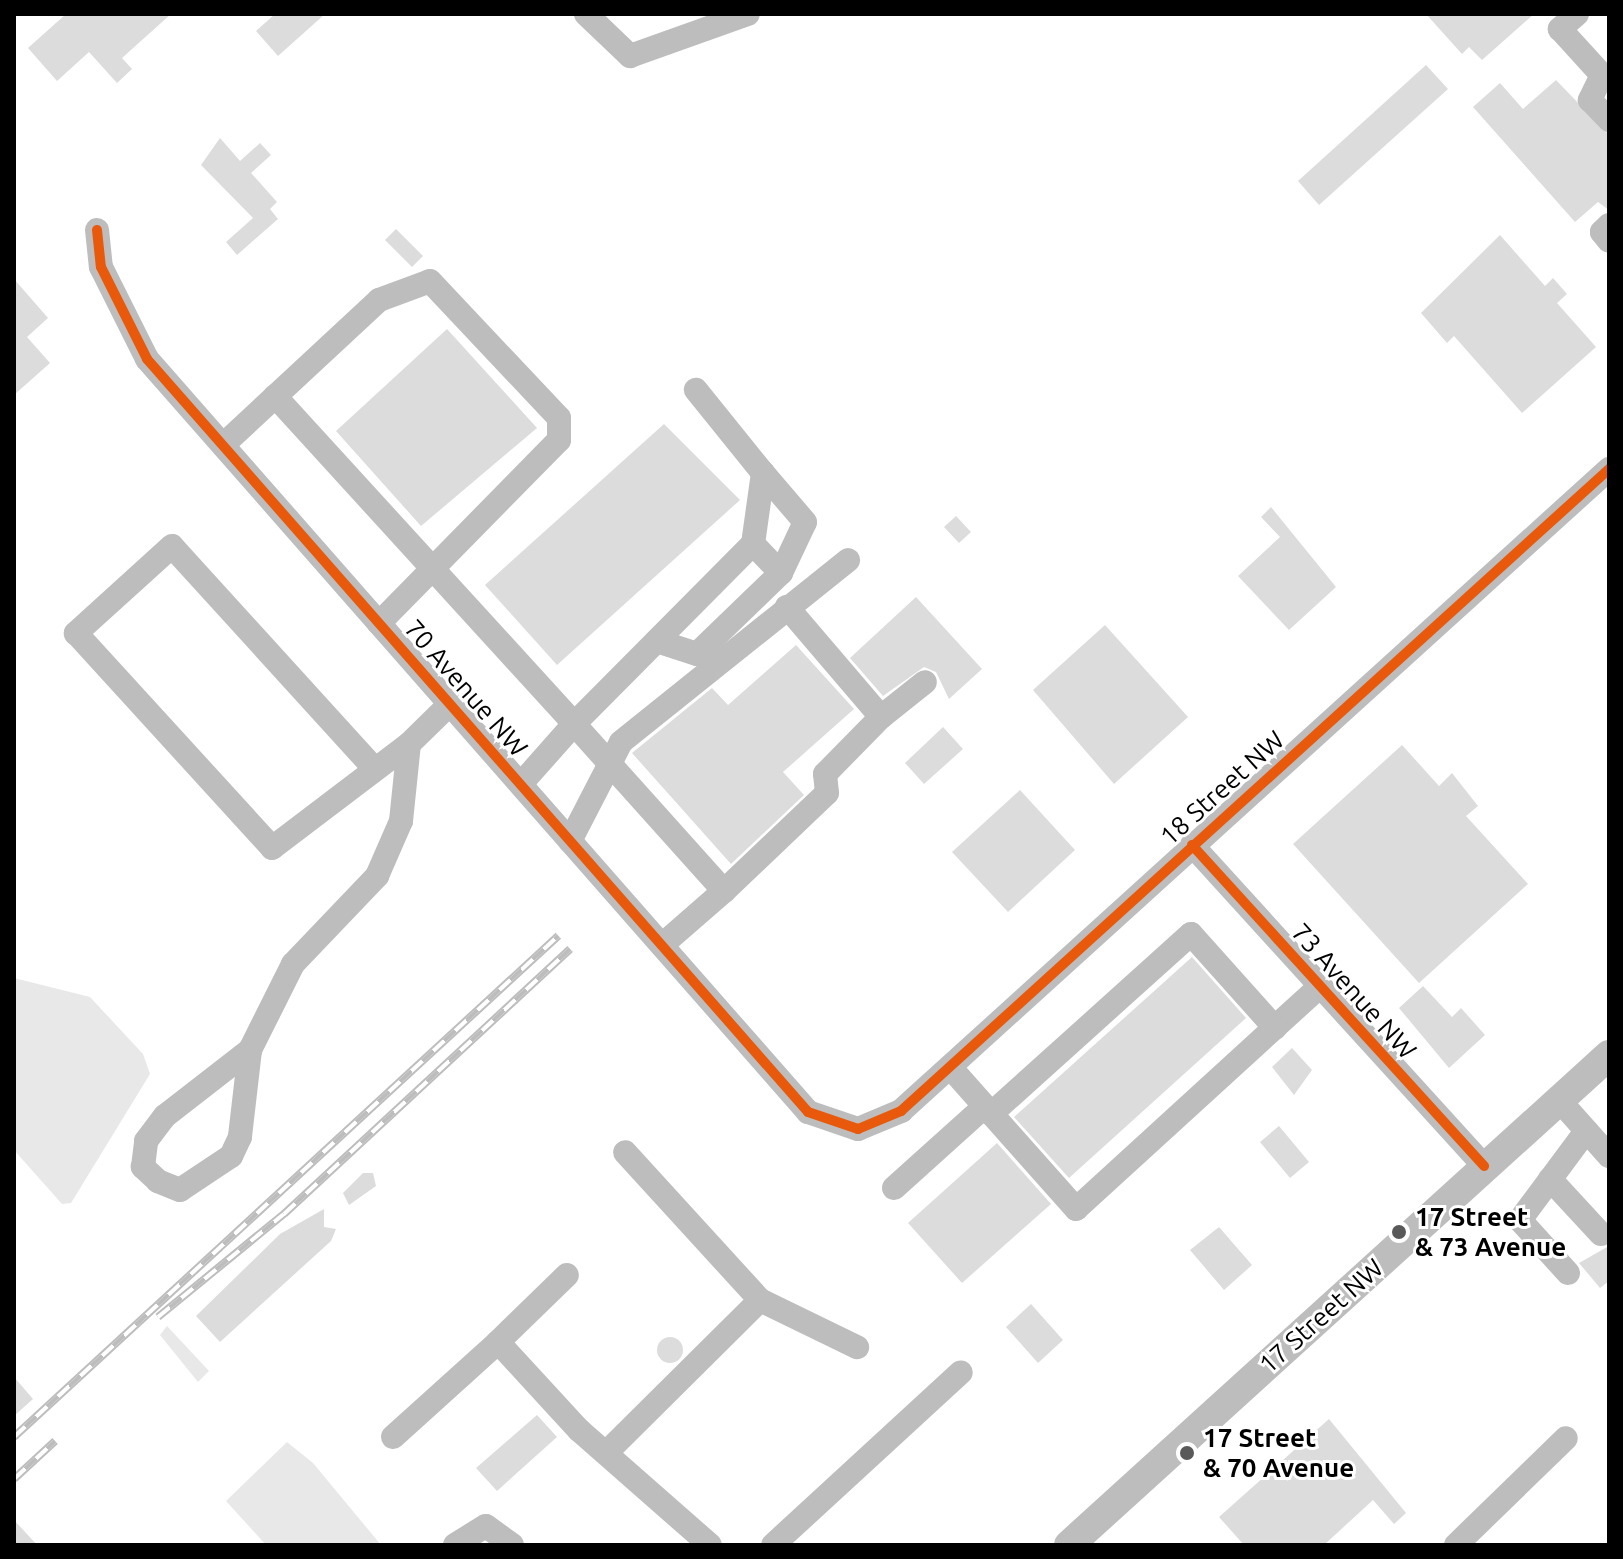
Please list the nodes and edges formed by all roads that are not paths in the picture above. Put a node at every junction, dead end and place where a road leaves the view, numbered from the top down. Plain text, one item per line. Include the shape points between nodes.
1 (586, 14) edge
2 (748, 14) edge
3 (1577, 14) edge
4 (1609, 120) edge
5 (1609, 225) edge
6 (97, 230) dead end
7 (1609, 241) edge
8 (696, 390) dead end
9 (275, 396) junction
10 (223, 445) junction
11 (1609, 469) edge
12 (763, 473) junction
13 (753, 544) junction
14 (848, 560) dead end
15 (432, 569) junction
16 (781, 573) junction
17 (787, 607) junction
18 (379, 623) junction
19 (657, 641) junction
20 (925, 682) dead end
21 (450, 704) junction
22 (881, 717) junction
23 (574, 724) junction
24 (409, 744) junction
25 (372, 766) junction
26 (609, 770) junction
27 (521, 784) junction
28 (570, 841) junction
29 (1192, 845) junction
30 (724, 891) junction
31 (662, 945) junction
32 (1320, 986) junction
33 (1275, 1028) junction
34 (250, 1050) junction
35 (1609, 1055) edge
36 (950, 1067) junction
37 (1559, 1100) junction
38 (988, 1110) junction
39 (858, 1129) joint
40 (1586, 1131) junction
41 (625, 1152) dead end
42 (1609, 1156) edge
43 (1484, 1166) junction
44 (1550, 1179) junction
45 (894, 1188) dead end
46 (1601, 1234) dead end
47 (1568, 1273) dead end
48 (567, 1275) dead end
49 (760, 1300) junction
50 (498, 1342) junction
51 (857, 1347) dead end
52 (961, 1372) dead end
53 (393, 1437) dead end
54 (1566, 1438) dead end
55 (609, 1450) junction
56 (1079, 1542) edge
57 (455, 1545) edge
58 (512, 1545) edge
59 (710, 1545) edge
60 (773, 1545) edge
61 (1456, 1545) edge

1 - 2 street via 630,56
3 - 4 street via 1560,29 1602,75 1590,100
5 - 7 street via 1602,232
6 - 10 street, 70 Avenue NW via 101,267 147,359
8 - 12 street
9 - 10 street
9 - 15 street
9 - 15 street via 379,300 430,281 559,418 559,440
10 - 18 street, 70 Avenue NW
11 - 29 street, 18 Street NW
12 - 13 street
12 - 16 street via 805,522
13 - 16 street
13 - 19 street
14 - 17 street
15 - 18 street
15 - 23 street
16 - 19 street via 697,654
17 - 22 street
17 - 26 street via 621,742
18 - 21 street, 70 Avenue NW
19 - 23 street
20 - 22 street
21 - 24 street
21 - 27 street, 70 Avenue NW
22 - 30 street via 825,774 827,793
23 - 26 street
23 - 27 street
24 - 25 street
24 - 34 street via 401,821 377,876 293,964
25 - 25 street via 272,848 76,633 172,546
26 - 28 street
26 - 30 street
27 - 28 street, 70 Avenue NW
28 - 31 street, 70 Avenue NW
29 - 32 street, 73 Avenue NW
29 - 36 street, 18 Street NW
30 - 31 street
31 - 39 street, 70 Avenue NW via 808,1112
32 - 33 street
32 - 43 street, 73 Avenue NW
33 - 38 street via 1191,934
33 - 38 street via 1076,1209
34 - 34 street via 165,1116 146,1141 143,1167 158,1181 180,1190 231,1156
35 - 37 main road, 17 Street NW
36 - 38 street
36 - 39 street, 18 Street NW via 901,1111
37 - 40 street
37 - 43 main road, 17 Street NW
38 - 45 street
40 - 42 street
40 - 44 street
41 - 49 street
43 - 56 main road, 17 Street NW
44 - 46 street
44 - 47 street via 1520,1220
48 - 50 street
49 - 51 street
49 - 55 street
50 - 53 street
50 - 55 street via 579,1430
52 - 60 street
54 - 61 street
55 - 59 street
57 - 58 street via 486,1526

